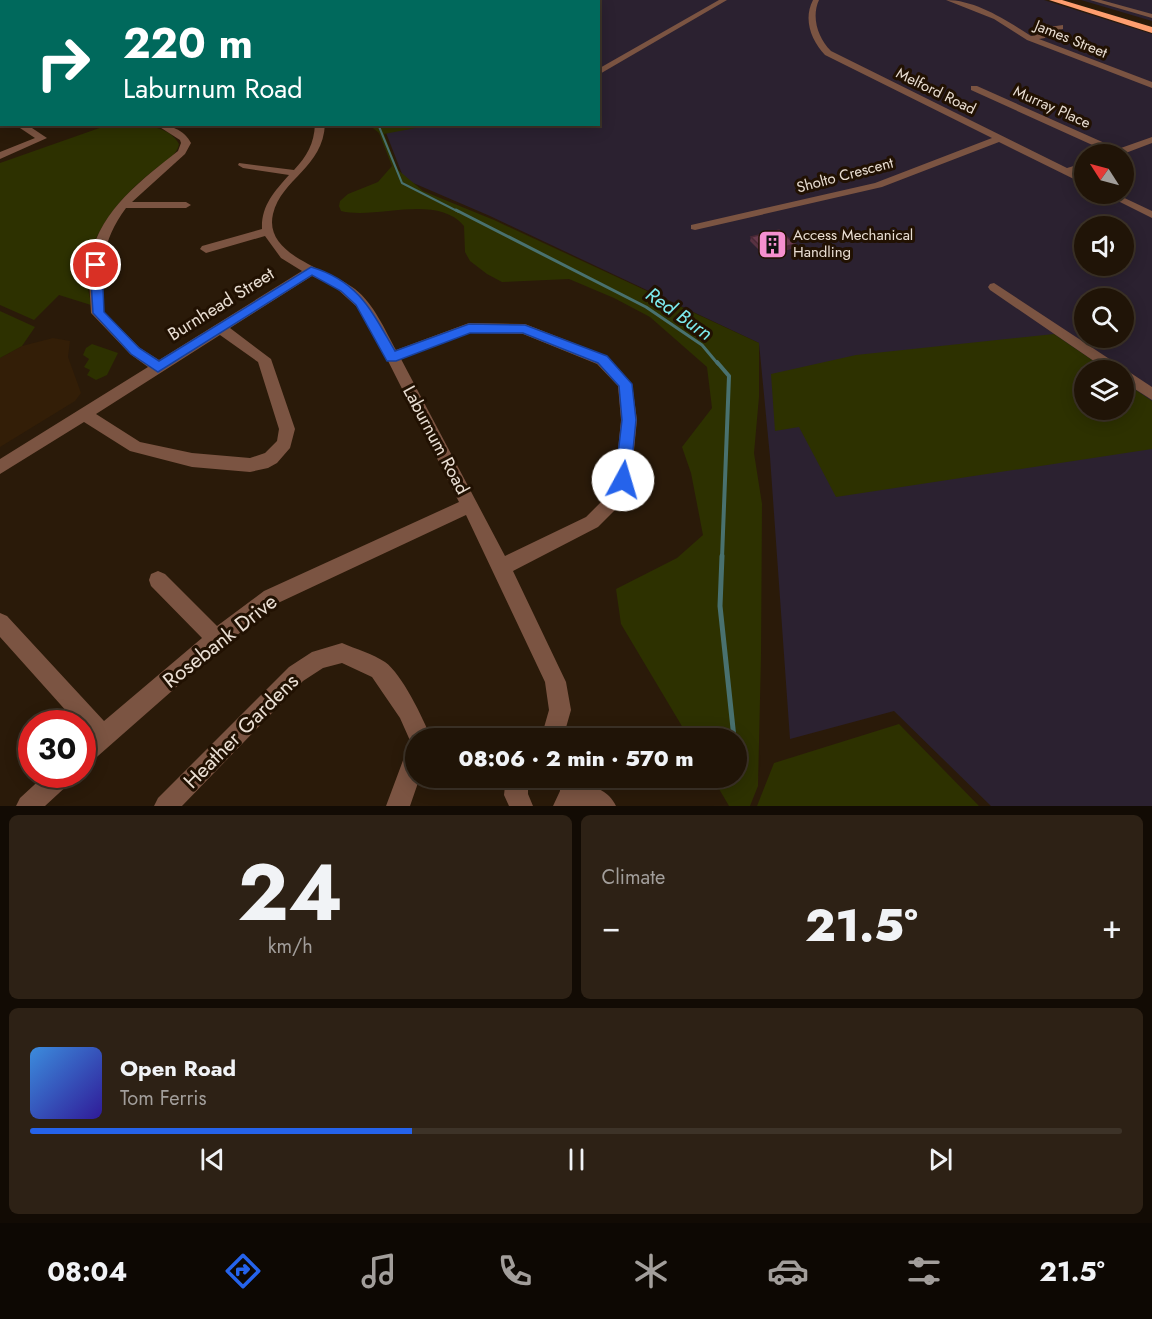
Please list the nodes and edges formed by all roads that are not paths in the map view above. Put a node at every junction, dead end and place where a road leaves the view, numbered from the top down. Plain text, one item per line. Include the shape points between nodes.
1 (724, 0) edge
2 (816, 0) edge
3 (949, 0) edge
4 (1053, 0) edge
5 (1065, 0) edge
6 (1093, 0) edge
7 (1152, 16) edge
8 (1060, 27) dead end
9 (1152, 28) edge
10 (1030, 38) junction
11 (600, 72) edge
12 (1152, 85) edge
13 (974, 88) dead end
14 (21, 126) edge
15 (163, 126) edge
16 (320, 126) edge
17 (999, 140) junction
18 (1152, 140) edge
19 (1094, 144) edge
20 (1134, 147) edge
21 (0, 156) edge
22 (243, 165) dead end
23 (1074, 169) edge
24 (1066, 172) junction
25 (297, 173) junction
26 (1074, 176) edge
27 (1129, 204) edge
28 (124, 205) junction
29 (186, 206) dead end
30 (1152, 215) edge
31 (694, 227) dead end
32 (269, 231) junction
33 (206, 249) dead end
34 (311, 271) junction
35 (994, 287) dead end
36 (220, 328) junction
37 (392, 357) junction
38 (1102, 360) edge
39 (158, 367) junction
40 (1134, 381) edge
41 (1149, 389) edge
42 (84, 414) junction
43 (0, 467) edge
44 (470, 505) junction
45 (502, 567) junction
46 (158, 580) dead end
47 (0, 623) edge
48 (216, 639) junction
49 (416, 728) edge
50 (556, 728) edge
51 (103, 736) junction
52 (96, 742) edge
53 (405, 786) edge
54 (48, 788) edge
55 (516, 788) edge
56 (569, 791) edge
57 (28, 806) edge
58 (166, 806) edge
59 (398, 806) edge
60 (521, 806) edge
61 (604, 806) edge

1 - 11 street
2 - 17 street, Melford Road via 811,10 817,42 828,53
3 - 10 street, James Street via 997,17
4 - 9 highway
5 - 9 highway
6 - 7 street
8 - 10 street
10 - 12 street, James Street
13 - 19 street, Murray Place
14 - 21 street via 42,138
15 - 28 street via 184,138 182,152
16 - 25 street via 318,146
17 - 24 street, Melford Road
17 - 31 street, Sholto Crescent via 878,185
18 - 20 street
22 - 25 street
23 - 24 street
24 - 26 street, Melford Road
25 - 32 street via 270,208
27 - 30 street
28 - 29 street
28 - 39 street via 108,226 98,250 99,313 135,351
32 - 33 street
32 - 34 street, Laburnum Road via 284,254
34 - 36 street, Burnhead Street
34 - 37 street, Laburnum Road via 345,288 361,303
35 - 38 street
36 - 39 street, Burnhead Street
36 - 42 street via 264,360 287,429 284,444 271,458 250,465 181,458 136,447
37 - 44 street, Laburnum Road
37 - 45 street via 469,328 525,329 602,360 625,384 629,420 623,480 611,503 592,522
39 - 42 street, Burnhead Street
40 - 41 street
42 - 43 street, Burnhead Street
44 - 45 street, Laburnum Road
44 - 48 street, Rosebank Drive via 271,597
45 - 50 street, Laburnum Road via 557,687 561,717
46 - 48 street
47 - 51 street
48 - 51 street, Rosebank Drive
49 - 58 street, Heather Gardens via 408,710 379,670 342,653 319,659 296,674
51 - 52 street, Rosebank Drive
53 - 59 street
54 - 57 street
55 - 60 street
56 - 61 street

